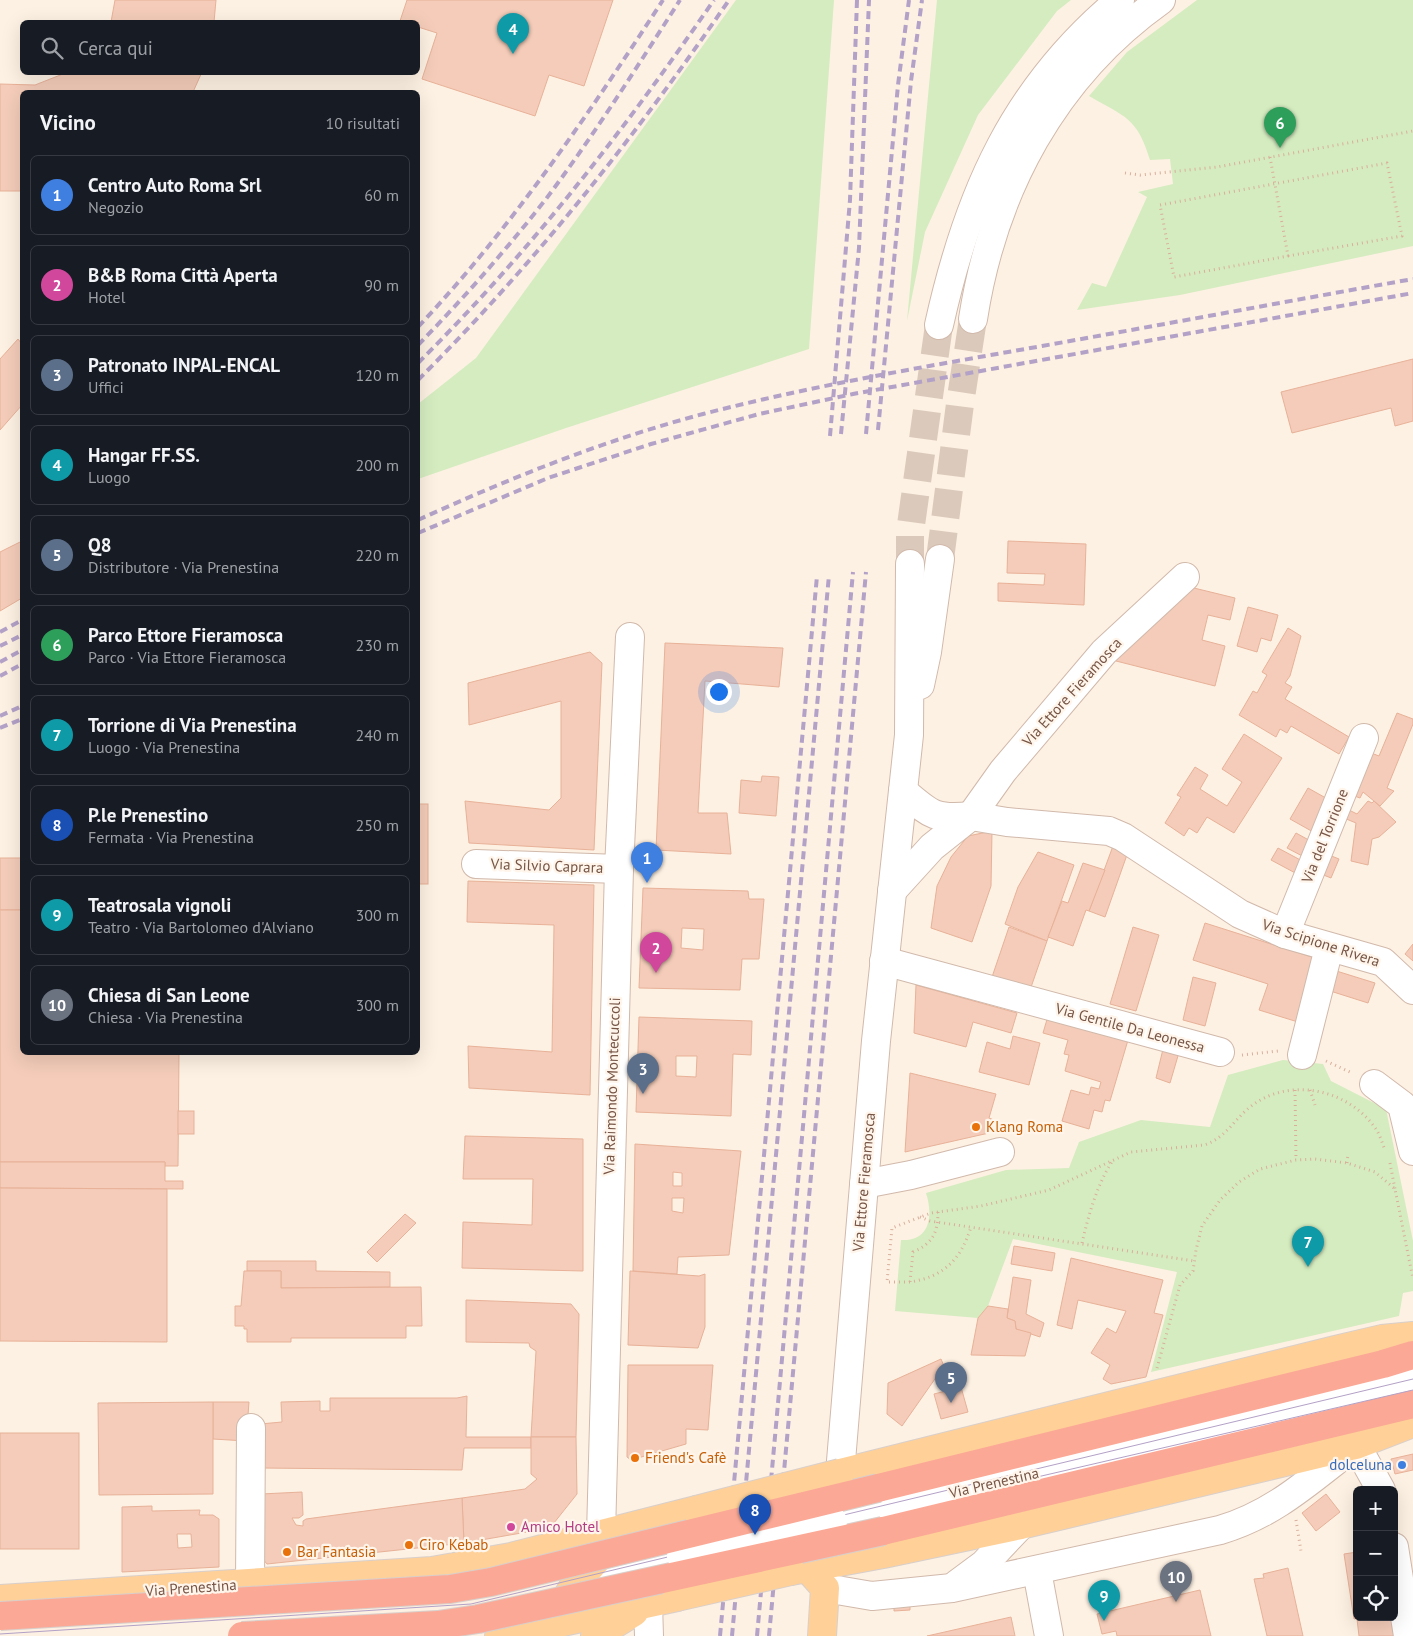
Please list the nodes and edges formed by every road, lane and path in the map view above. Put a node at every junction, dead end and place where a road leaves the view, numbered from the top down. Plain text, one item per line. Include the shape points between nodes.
1 (1120, 0) edge
2 (1160, 0) edge
3 (1413, 131) edge
4 (1270, 156) junction
5 (1125, 173) dead end
6 (1275, 185) junction
7 (1288, 256) junction
8 (973, 319) tunnel mouth
9 (939, 325) tunnel mouth
10 (940, 559) tunnel mouth
11 (910, 564) tunnel mouth
12 (1185, 578) dead end
13 (630, 637) dead end
14 (909, 735) junction
15 (1364, 738) dead end
16 (903, 790) junction
17 (971, 816) junction
18 (476, 864) dead end
19 (619, 869) junction
20 (892, 891) junction
21 (1285, 934) junction
22 (1329, 948) junction
23 (884, 961) junction
24 (1413, 990) edge
25 (1220, 1052) joint
26 (1302, 1055) junction
27 (1374, 1084) joint
28 (1295, 1090) junction
29 (1310, 1090) junction
30 (1315, 1105) dead end
31 (1000, 1152) dead end
32 (1386, 1152) dead end
33 (1348, 1154) dead end
34 (1401, 1155) edge
35 (1113, 1159) junction
36 (1296, 1160) junction
37 (1347, 1164) junction
38 (864, 1184) junction
39 (1395, 1189) junction
40 (938, 1212) junction
41 (919, 1216) junction
42 (938, 1222) junction
43 (971, 1227) junction
44 (1082, 1243) junction
45 (1194, 1261) junction
46 (1413, 1279) edge
47 (910, 1282) junction
48 (1413, 1336) edge
49 (1413, 1355) edge
50 (1156, 1371) dead end
51 (1413, 1383) edge
52 (1406, 1412) edge
53 (251, 1428) dead end
54 (1356, 1445) junction
55 (840, 1473) junction
56 (1379, 1486) edge
57 (869, 1512) junction
58 (1296, 1519) dead end
59 (1021, 1525) junction
60 (1301, 1551) dead end
61 (606, 1552) junction
62 (799, 1569) junction
63 (1037, 1571) junction
64 (1398, 1572) edge
65 (250, 1584) junction
66 (825, 1588) junction
67 (952, 1588) junction
68 (0, 1599) edge
69 (648, 1603) junction
70 (0, 1616) edge
71 (548, 1630) edge
72 (242, 1636) edge
73 (499, 1636) edge
74 (595, 1636) edge
75 (649, 1636) edge
76 (822, 1636) edge
77 (1049, 1636) edge
78 (1408, 1636) edge

1 - 9 street via 1052,67 1001,143 964,228
2 - 8 street via 1100,53 1058,101 1028,148 990,242
3 - 4 path
4 - 5 path via 1217,167
4 - 6 path
6 - 7 path
6 - 7 path via 1387,163 1402,236
6 - 7 path via 1160,205 1174,277
10 - 14 street, Via Ettore Fieramosca via 927,652
11 - 14 street, Via Ettore Fieramosca
12 - 17 street, Via Ettore Fieramosca via 1104,652 1003,771
13 - 19 street, Via Raimondo Montecuccoli
14 - 16 street, Via Ettore Fieramosca
15 - 21 street, Via del Torrione
16 - 17 street via 938,816
16 - 20 street, Via Ettore Fieramosca
17 - 20 street, Via Ettore Fieramosca via 928,851
17 - 21 street, Via Scipione Rivera via 1094,829 1123,837 1240,914
18 - 19 street, Via Silvio Caprara
19 - 61 street, Via Raimondo Montecuccoli
20 - 23 street, Via Ettore Fieramosca
21 - 22 street, Via Scipione Rivera
22 - 24 street, Via Scipione Rivera via 1384,962
22 - 26 street
23 - 25 street, Via Gentile Da Leonessa
23 - 38 street, Via Ettore Fieramosca
25 - 26 path, Via Gentile Da Leonessa via 1244,1055 1280,1051
26 - 27 path, Via Gentile Da Leonessa via 1324,1060
27 - 34 street via 1402,1104
28 - 29 path
28 - 35 path via 1260,1100 1215,1142 1132,1152
28 - 36 path
29 - 30 path
29 - 32 path via 1331,1094 1354,1106 1376,1129
31 - 38 street
33 - 37 path
34 - 39 path
35 - 40 path via 1048,1190 981,1206
35 - 44 path via 1100,1182
36 - 37 path
36 - 45 path via 1260,1170 1239,1182 1220,1200 1202,1226
37 - 39 path via 1374,1172
38 - 55 street, Via Ettore Fieramosca
39 - 46 path
40 - 41 path
40 - 42 path
41 - 42 path
41 - 47 path via 892,1228 887,1282
42 - 43 path
42 - 47 path via 933,1239 913,1252
43 - 44 path
43 - 47 path via 959,1253 943,1272 927,1280
44 - 45 path
45 - 50 path via 1194,1271 1180,1285
48 - 55 main road via 1382,1339 1335,1350
49 - 70 highway, bridge via 491,1582 412,1592
51 - 57 street, Via Prenestina
52 - 54 main road
52 - 72 highway, bridge via 500,1615 438,1624
53 - 65 street
54 - 56 street
54 - 59 main road
54 - 63 street via 1280,1504 1246,1521 1220,1530
55 - 57 street
55 - 61 main road, bridge via 628,1528
57 - 61 street, Via Prenestina, bridge via 681,1556
58 - 60 path
59 - 62 main road
59 - 67 street via 984,1564
61 - 65 main road, Via Prenestina via 383,1575
61 - 69 street via 624,1593
61 - 71 main road via 575,1584
62 - 66 main road
62 - 69 main road, bridge
63 - 67 street
63 - 77 street
64 - 78 street
65 - 68 main road, Via Prenestina
66 - 67 street via 872,1596
66 - 76 main road
69 - 71 main road
69 - 74 main road
69 - 75 street
71 - 73 main road

